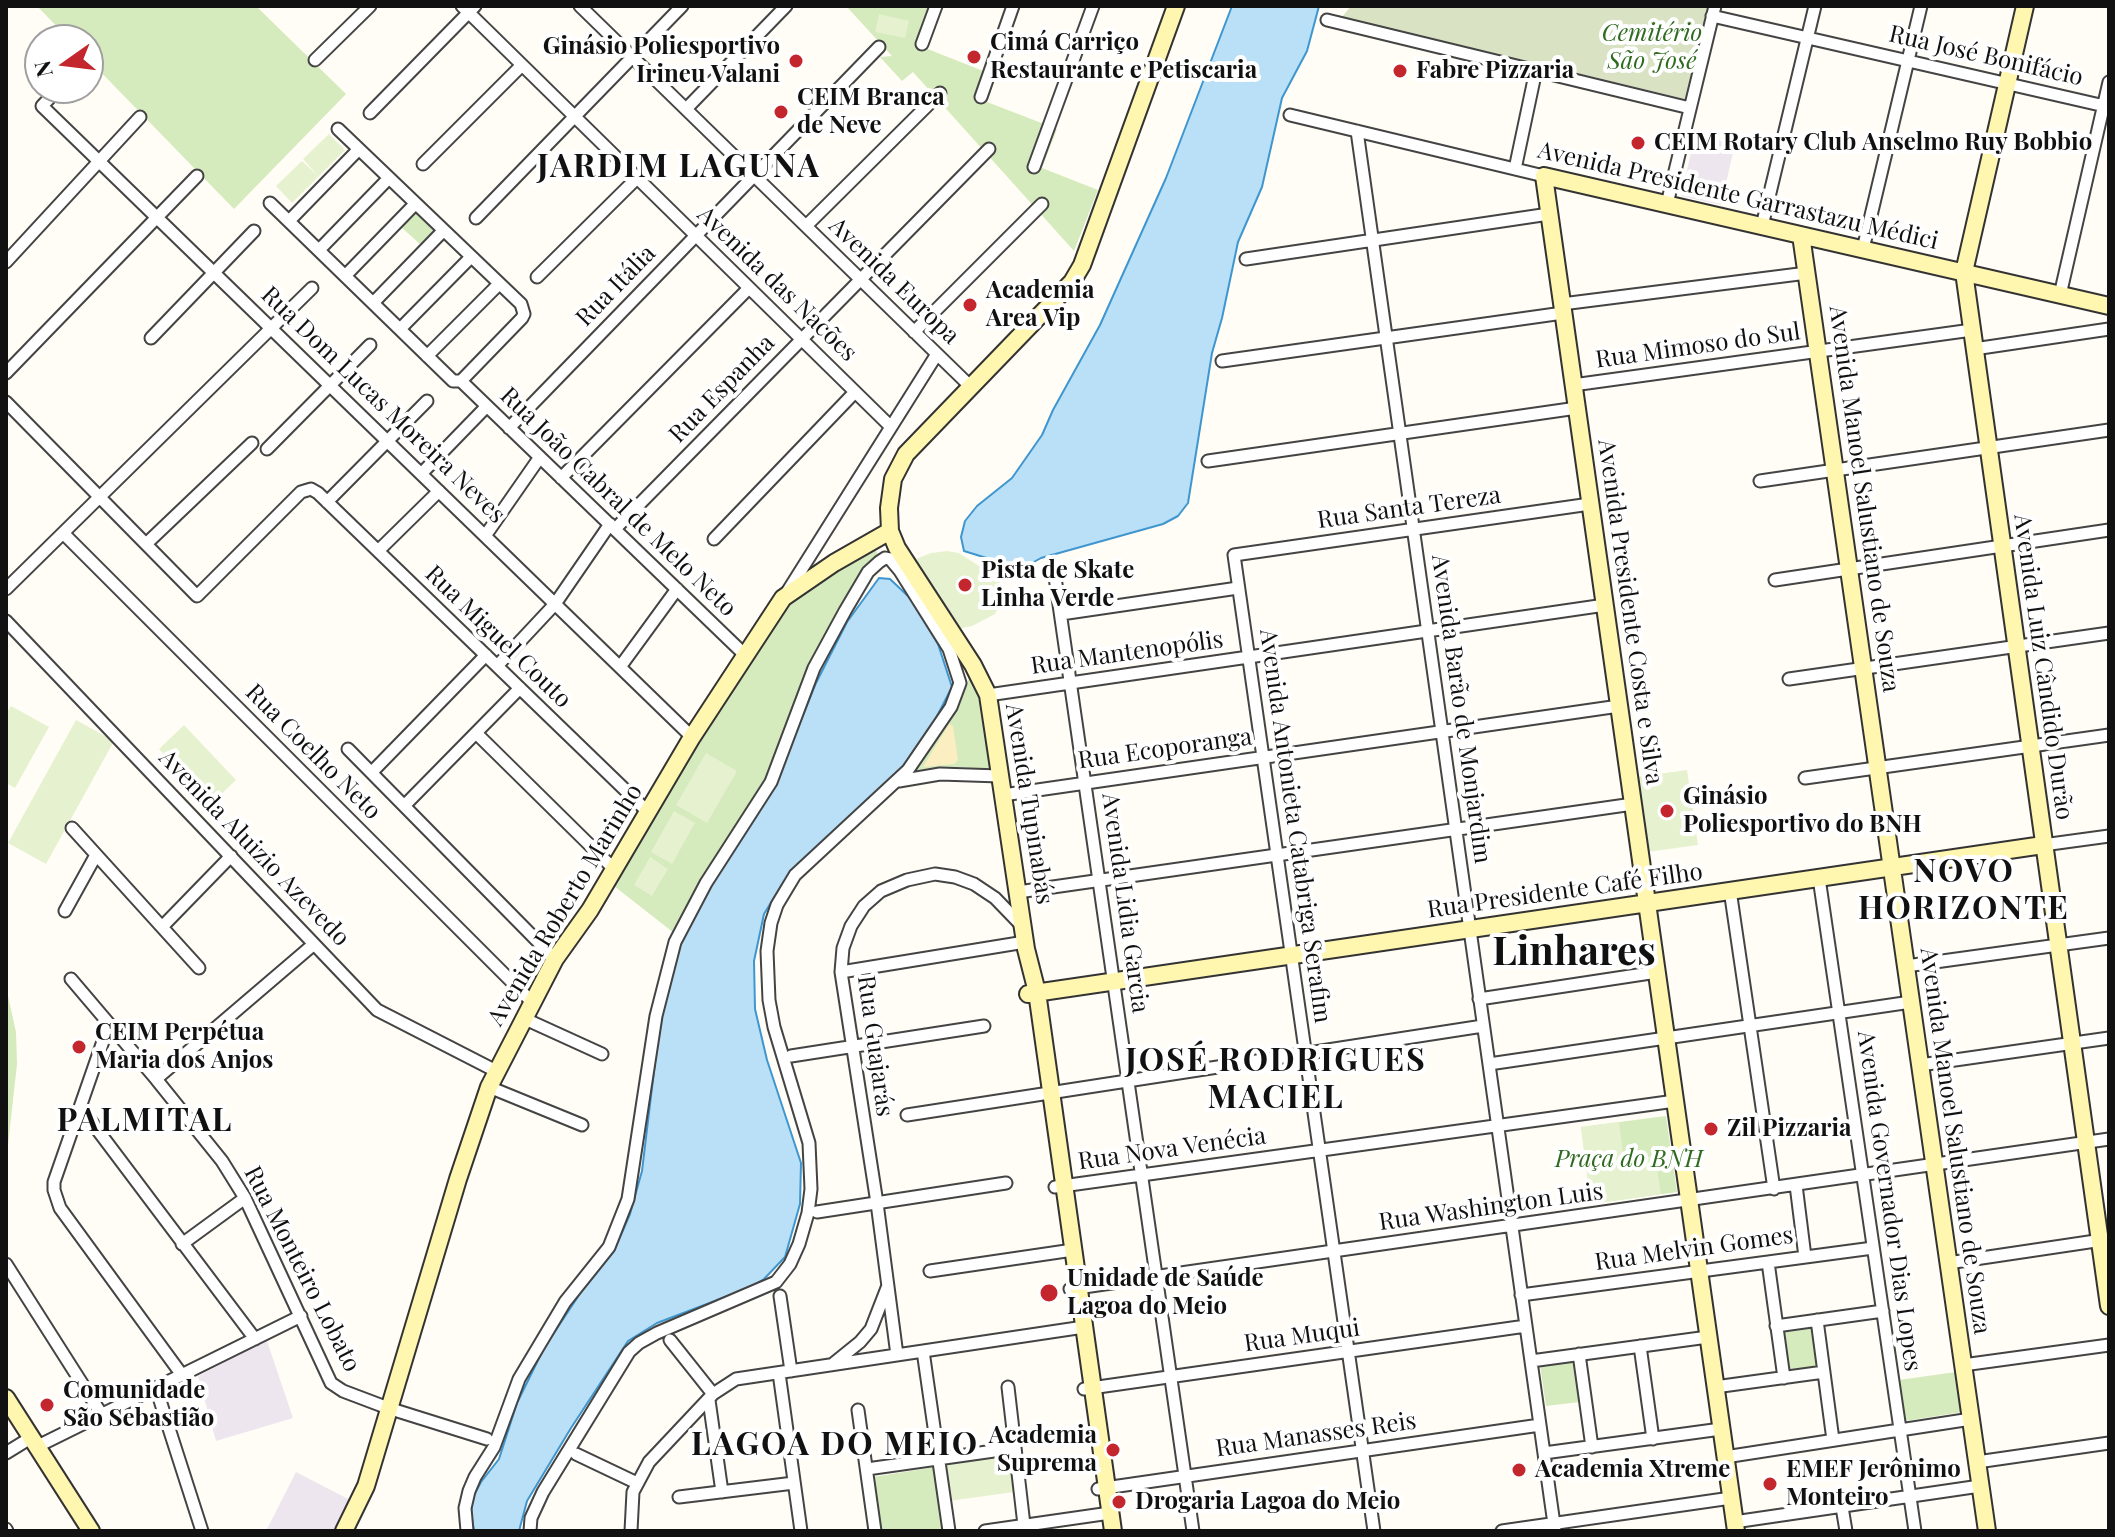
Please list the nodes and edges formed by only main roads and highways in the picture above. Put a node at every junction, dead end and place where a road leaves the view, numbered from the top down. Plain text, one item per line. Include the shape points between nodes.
1 (1176, 6) edge
2 (2025, 6) edge
3 (1544, 176) joint
4 (1801, 235) junction
5 (1964, 272) junction
6 (2000, 281) junction
7 (2109, 306) edge
8 (1969, 309) junction
9 (890, 531) junction
10 (2043, 845) junction
11 (1892, 867) junction
12 (1647, 902) junction
13 (1032, 993) junction
14 (2104, 1240) edge
15 (2109, 1306) edge
16 (6, 1398) edge
17 (1105, 1519) edge
18 (1735, 1527) edge
19 (91, 1531) edge
20 (344, 1531) edge
21 (1113, 1531) edge
22 (1987, 1531) edge

1 - 9 main road, Avenida Tupinabás via 1082,265 1072,282 906,454 890,492
2 - 5 main road
3 - 4 main road, Avenida Presidente Garrastazu Médici
3 - 12 main road, Avenida Presidente Costa e Silva
4 - 5 main road, Avenida Presidente Garrastazu Médici
4 - 11 main road, Avenida Manoel Salustiano de Souza
5 - 6 main road, Avenida Presidente Garrastazu Médici
5 - 8 main road, Avenida Luiz Cândido Durão
6 - 7 main road, Avenida Presidente Garrastazu Médici
6 - 8 main road via 1972,288
8 - 10 main road, Avenida Luiz Cândido Durão
9 - 13 main road, Avenida Tupinabás via 988,695
9 - 20 main road, Avenida Roberto Marinho via 783,598 555,959 489,1087 366,1486
10 - 11 main road, Rua Presidente Café Filho
10 - 14 main road, Avenida Luiz Cândido Durão
11 - 12 main road, Rua Presidente Café Filho
11 - 22 main road, Avenida Manoel Salustiano de Souza
12 - 13 main road, Rua Presidente Café Filho
12 - 18 main road, Avenida Presidente Costa e Silva
13 - 17 main road, Avenida Tupinabás
14 - 15 main road, Avenida Luiz Cândido Durão
16 - 19 main road
17 - 21 main road, Avenida Tupinabás

